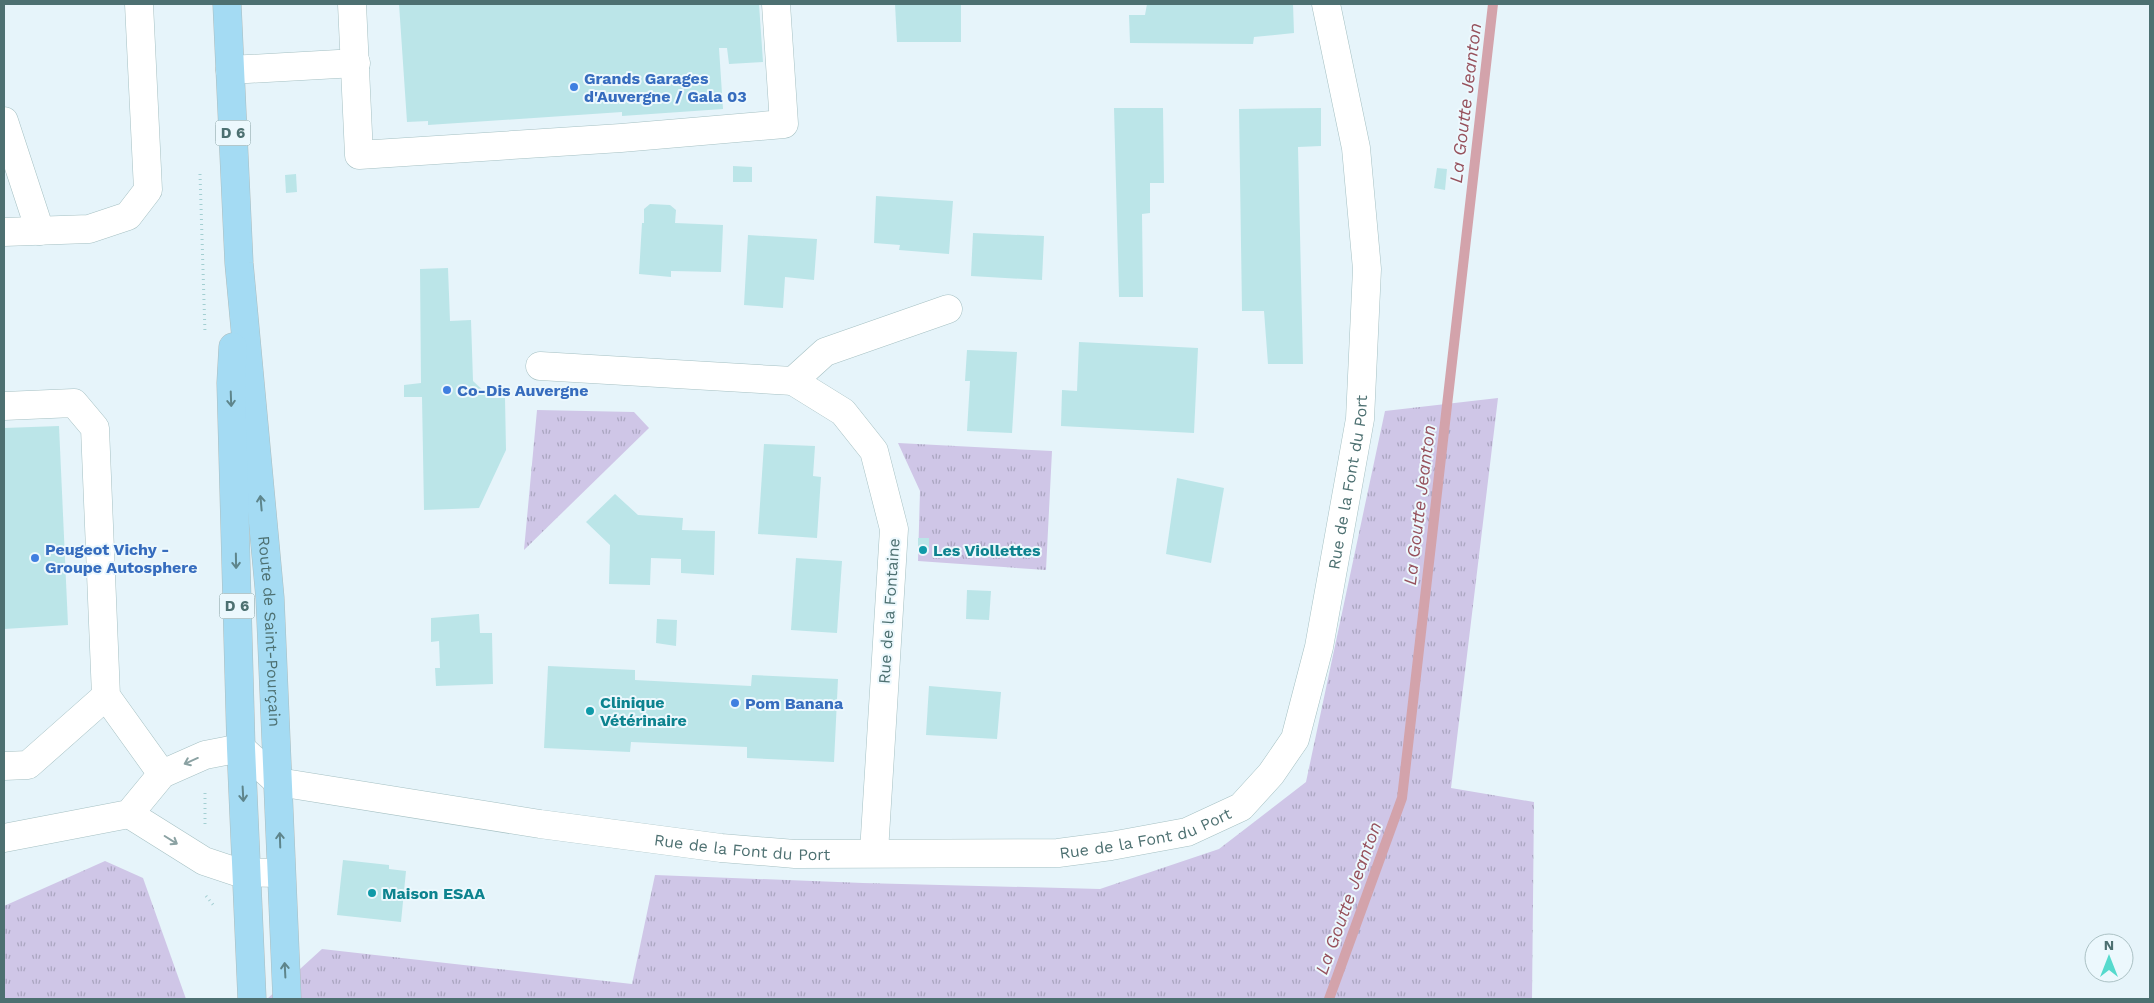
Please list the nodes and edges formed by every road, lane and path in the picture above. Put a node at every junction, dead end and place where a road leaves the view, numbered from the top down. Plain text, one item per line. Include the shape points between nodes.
1 (139, 4) edge
2 (227, 4) edge
3 (352, 4) edge
4 (776, 4) edge
5 (1326, 4) edge
6 (356, 63) junction
7 (230, 70) junction
8 (4, 121) edge
9 (40, 231) junction
10 (4, 232) edge
11 (239, 263) junction
12 (948, 310) dead end
13 (540, 366) dead end
14 (793, 381) junction
15 (4, 406) edge
16 (106, 696) junction
17 (240, 748) junction
18 (4, 766) edge
19 (162, 774) junction
20 (278, 782) junction
21 (129, 814) junction
22 (4, 838) edge
23 (874, 852) junction
24 (246, 872) junction
25 (281, 873) junction
26 (252, 999) edge
27 (287, 999) edge

1 - 9 street via 148,190 128,216 89,228
2 - 7 main road, Route de Saint-Pourçain / D 6
3 - 6 street
4 - 6 street via 784,124 359,155
5 - 23 street, Rue de la Font du Port via 1356,148 1366,278 1360,419 1319,647 1295,739 1271,774 1241,807 1187,832 1058,853
6 - 7 street
7 - 11 main road, Route de Saint-Pourçain / D 6
8 - 9 street
9 - 10 street
11 -> 17 main road, Route de Saint-Pourçain / D 6 via 231,384
20 -> 11 main road, Route de Saint-Pourçain / D 6 via 270,598
12 - 14 street via 826,352
13 - 14 street, Rue de la Fontaine
14 - 23 street, Rue de la Fontaine via 843,412 874,451 894,529
15 - 16 street via 74,403 95,428
16 - 18 street via 28,765
16 - 19 street
17 -> 19 street via 205,755
17 - 20 street
17 -> 24 main road, Route de Saint-Pourçain / D 6
19 - 21 street
20 - 23 street, Rue de la Font du Port via 540,824 721,848 795,854
25 -> 20 main road, Route de Saint-Pourçain / D 6
21 - 22 street
21 -> 24 street via 204,861
24 - 25 street
24 - 26 main road, Route de Saint-Pourçain / D 6
27 -> 25 main road, Route de Saint-Pourçain / D 6

